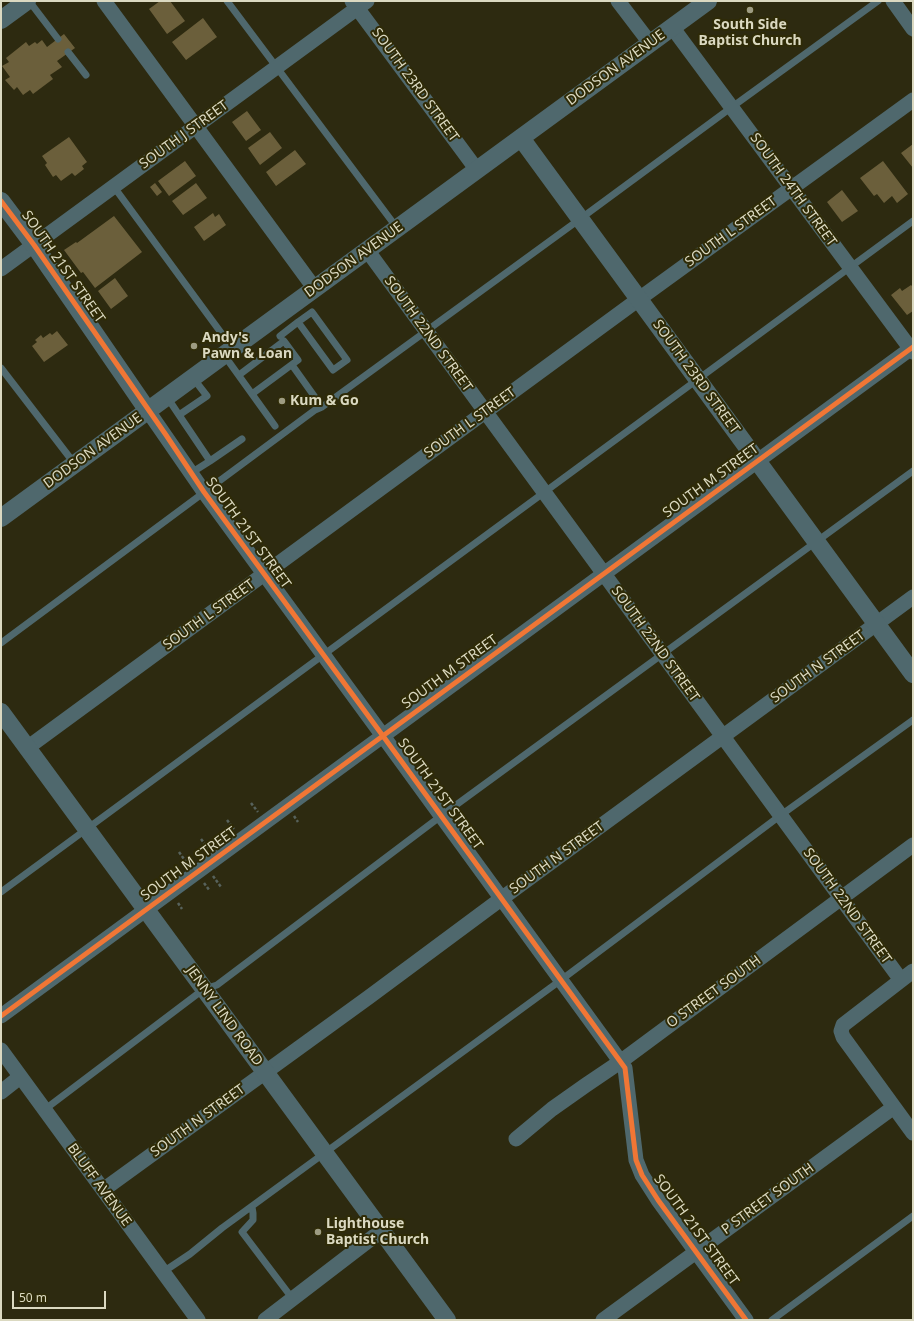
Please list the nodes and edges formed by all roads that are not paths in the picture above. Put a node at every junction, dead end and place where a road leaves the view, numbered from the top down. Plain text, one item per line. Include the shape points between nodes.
1 (28, 1) edge
2 (104, 1) edge
3 (227, 1) edge
4 (618, 1) edge
5 (708, 1) edge
6 (878, 1) edge
7 (893, 1) edge
8 (359, 3) edge
9 (1, 20) edge
10 (672, 27) junction
11 (913, 29) edge
12 (58, 39) dead end
13 (650, 43) junction
14 (68, 52) dead end
15 (276, 68) junction
16 (86, 75) dead end
17 (913, 100) edge
18 (732, 107) junction
19 (196, 127) junction
20 (521, 138) junction
21 (477, 170) junction
22 (114, 187) junction
23 (792, 188) junction
24 (1, 201) edge
25 (580, 219) junction
26 (913, 221) edge
27 (397, 228) junction
28 (34, 245) junction
29 (367, 250) junction
30 (850, 267) junction
31 (1, 269) edge
32 (315, 289) junction
33 (639, 299) junction
34 (302, 309) junction
35 (298, 322) junction
36 (426, 331) junction
37 (277, 332) junction
38 (912, 350) edge
39 (228, 352) junction
40 (292, 365) junction
41 (1, 368) edge
42 (238, 375) junction
43 (193, 378) junction
44 (698, 379) junction
45 (252, 394) junction
46 (166, 397) junction
47 (322, 407) junction
48 (148, 411) junction
49 (485, 412) junction
50 (179, 415) junction
51 (275, 426) dead end
52 (242, 439) dead end
53 (210, 461) junction
54 (758, 461) junction
55 (74, 464) junction
56 (913, 471) edge
57 (191, 473) junction
58 (204, 492) junction
59 (544, 492) junction
60 (1, 518) edge
61 (817, 542) junction
62 (604, 574) junction
63 (264, 575) junction
64 (913, 597) edge
65 (876, 624) junction
66 (1, 643) edge
67 (663, 654) junction
68 (323, 655) junction
69 (913, 674) edge
70 (1, 712) edge
71 (913, 720) edge
72 (383, 736) junction
73 (723, 736) junction
74 (27, 748) junction
75 (441, 816) junction
76 (781, 816) junction
77 (87, 829) junction
78 (913, 845) edge
79 (1, 892) edge
80 (841, 898) junction
81 (501, 899) junction
82 (146, 910) junction
83 (913, 971) edge
84 (561, 980) junction
85 (901, 980) junction
86 (204, 989) junction
87 (1, 1016) edge
88 (1, 1050) edge
89 (620, 1062) junction
90 (265, 1072) junction
91 (20, 1077) junction
92 (1, 1092) edge
93 (894, 1107) junction
94 (44, 1110) junction
95 (913, 1133) edge
96 (516, 1139) dead end
97 (324, 1154) junction
98 (103, 1190) junction
99 (252, 1207) junction
100 (913, 1216) edge
101 (381, 1231) junction
102 (696, 1252) junction
103 (163, 1272) junction
104 (292, 1298) junction
105 (198, 1320) edge
106 (265, 1320) edge
107 (447, 1320) edge
108 (603, 1320) edge
109 (746, 1320) edge
110 (772, 1320) edge

1 - 9 street
1 - 12 lane
2 - 19 street
3 - 15 lane
4 - 13 street
5 - 10 street, DODSON AVENUE
6 - 18 lane
7 - 11 street
8 - 15 street, SOUTH J STREET
8 - 21 street, SOUTH 23RD STREET
10 - 13 street, DODSON AVENUE
10 - 18 street, SOUTH 24TH STREET
13 - 20 street, DODSON AVENUE
14 - 16 lane
15 - 19 street, SOUTH J STREET
15 - 27 lane
17 - 23 street, SOUTH L STREET
18 - 23 street, SOUTH 24TH STREET
18 - 25 lane
19 - 22 street, SOUTH J STREET
19 - 32 street
20 - 21 street, DODSON AVENUE
20 - 25 street, SOUTH 23RD STREET
21 - 27 street, DODSON AVENUE
22 - 28 street, SOUTH J STREET
22 - 39 lane
23 - 30 street, SOUTH 24TH STREET
23 - 33 street, SOUTH L STREET
24 - 28 street, SOUTH 21ST STREET
25 - 33 street, SOUTH 23RD STREET
25 - 36 lane
26 - 30 lane
27 - 29 street, DODSON AVENUE
28 - 31 street, SOUTH J STREET
28 - 48 street, SOUTH 21ST STREET
29 - 32 street, DODSON AVENUE
29 - 36 street, SOUTH 22ND STREET
30 - 38 street, SOUTH 24TH STREET
30 - 44 lane
32 - 34 street, DODSON AVENUE
33 - 44 street, SOUTH 23RD STREET
33 - 49 street, SOUTH L STREET
34 - 35 lane
34 - 35 lane via 312,312 347,360 333,370
34 - 37 street, DODSON AVENUE
35 - 37 lane
36 - 47 lane
36 - 49 street, SOUTH 22ND STREET
37 - 39 street, DODSON AVENUE
37 - 40 lane via 298,360
37 - 42 lane
38 - 54 street, SOUTH M STREET
39 - 42 lane
39 - 43 street, DODSON AVENUE
40 - 45 lane
40 - 47 lane
41 - 55 lane
42 - 45 lane
43 - 46 street, DODSON AVENUE
43 - 50 lane via 207,396
44 - 54 street, SOUTH 23RD STREET
44 - 59 lane
45 - 51 lane
46 - 48 street, DODSON AVENUE
46 - 50 lane
47 - 58 lane via 314,410
48 - 55 street, DODSON AVENUE
48 - 57 street, SOUTH 21ST STREET
49 - 59 street, SOUTH 22ND STREET
49 - 63 street, SOUTH L STREET
50 - 53 lane
52 - 53 lane
53 - 57 lane
54 - 61 street, SOUTH 23RD STREET
54 - 62 street, SOUTH M STREET
55 - 60 street, DODSON AVENUE
56 - 61 lane
57 - 58 street, SOUTH 21ST STREET
58 - 63 street, SOUTH 21ST STREET
58 - 66 lane
59 - 62 street, SOUTH 22ND STREET
59 - 68 lane
61 - 65 street, SOUTH 23RD STREET
61 - 67 lane
62 - 67 street, SOUTH 22ND STREET
62 - 72 street, SOUTH M STREET
63 - 68 street, SOUTH 21ST STREET
63 - 74 street, SOUTH L STREET
64 - 65 street, SOUTH N STREET
65 - 69 street, SOUTH 23RD STREET
65 - 73 street, SOUTH N STREET
67 - 73 street, SOUTH 22ND STREET
67 - 75 lane
68 - 72 street, SOUTH 21ST STREET
68 - 77 lane
70 - 74 street, JENNY LIND ROAD
71 - 76 lane
72 - 75 street, SOUTH 21ST STREET
72 - 82 street, SOUTH M STREET
73 - 76 street, SOUTH 22ND STREET
73 - 81 street, SOUTH N STREET
74 - 77 street, JENNY LIND ROAD
75 - 81 street, SOUTH 21ST STREET
75 - 86 lane via 217,985
76 - 80 street, SOUTH 22ND STREET
76 - 84 lane
77 - 79 lane
77 - 82 street, JENNY LIND ROAD
78 - 80 street, O STREET SOUTH
80 - 85 street, SOUTH 22ND STREET
80 - 89 street, O STREET SOUTH
81 - 84 street, SOUTH 21ST STREET
81 - 90 street, SOUTH N STREET
82 - 86 street, JENNY LIND ROAD
82 - 87 street, SOUTH M STREET
83 - 85 street
84 - 89 street, SOUTH 21ST STREET
84 - 97 lane
85 - 93 street via 843,1024 841,1031
86 - 90 street, JENNY LIND ROAD
86 - 94 lane
88 - 91 street, BLUFF AVENUE
89 - 96 street, O STREET SOUTH via 558,1105
89 - 102 street, SOUTH 21ST STREET via 625,1068 636,1160 658,1200
90 - 97 street, JENNY LIND ROAD
90 - 98 street, SOUTH N STREET
91 - 92 street
91 - 94 street, BLUFF AVENUE
93 - 95 street
93 - 102 street, P STREET SOUTH
94 - 98 street, BLUFF AVENUE
97 - 99 lane
97 - 101 street, JENNY LIND ROAD
98 - 103 street, BLUFF AVENUE
99 - 103 lane
99 - 104 lane via 253,1220 242,1232
100 - 110 lane
101 - 104 street
101 - 107 street, JENNY LIND ROAD
102 - 108 street, P STREET SOUTH
102 - 109 street, SOUTH 21ST STREET
103 - 105 street, BLUFF AVENUE
104 - 106 street

